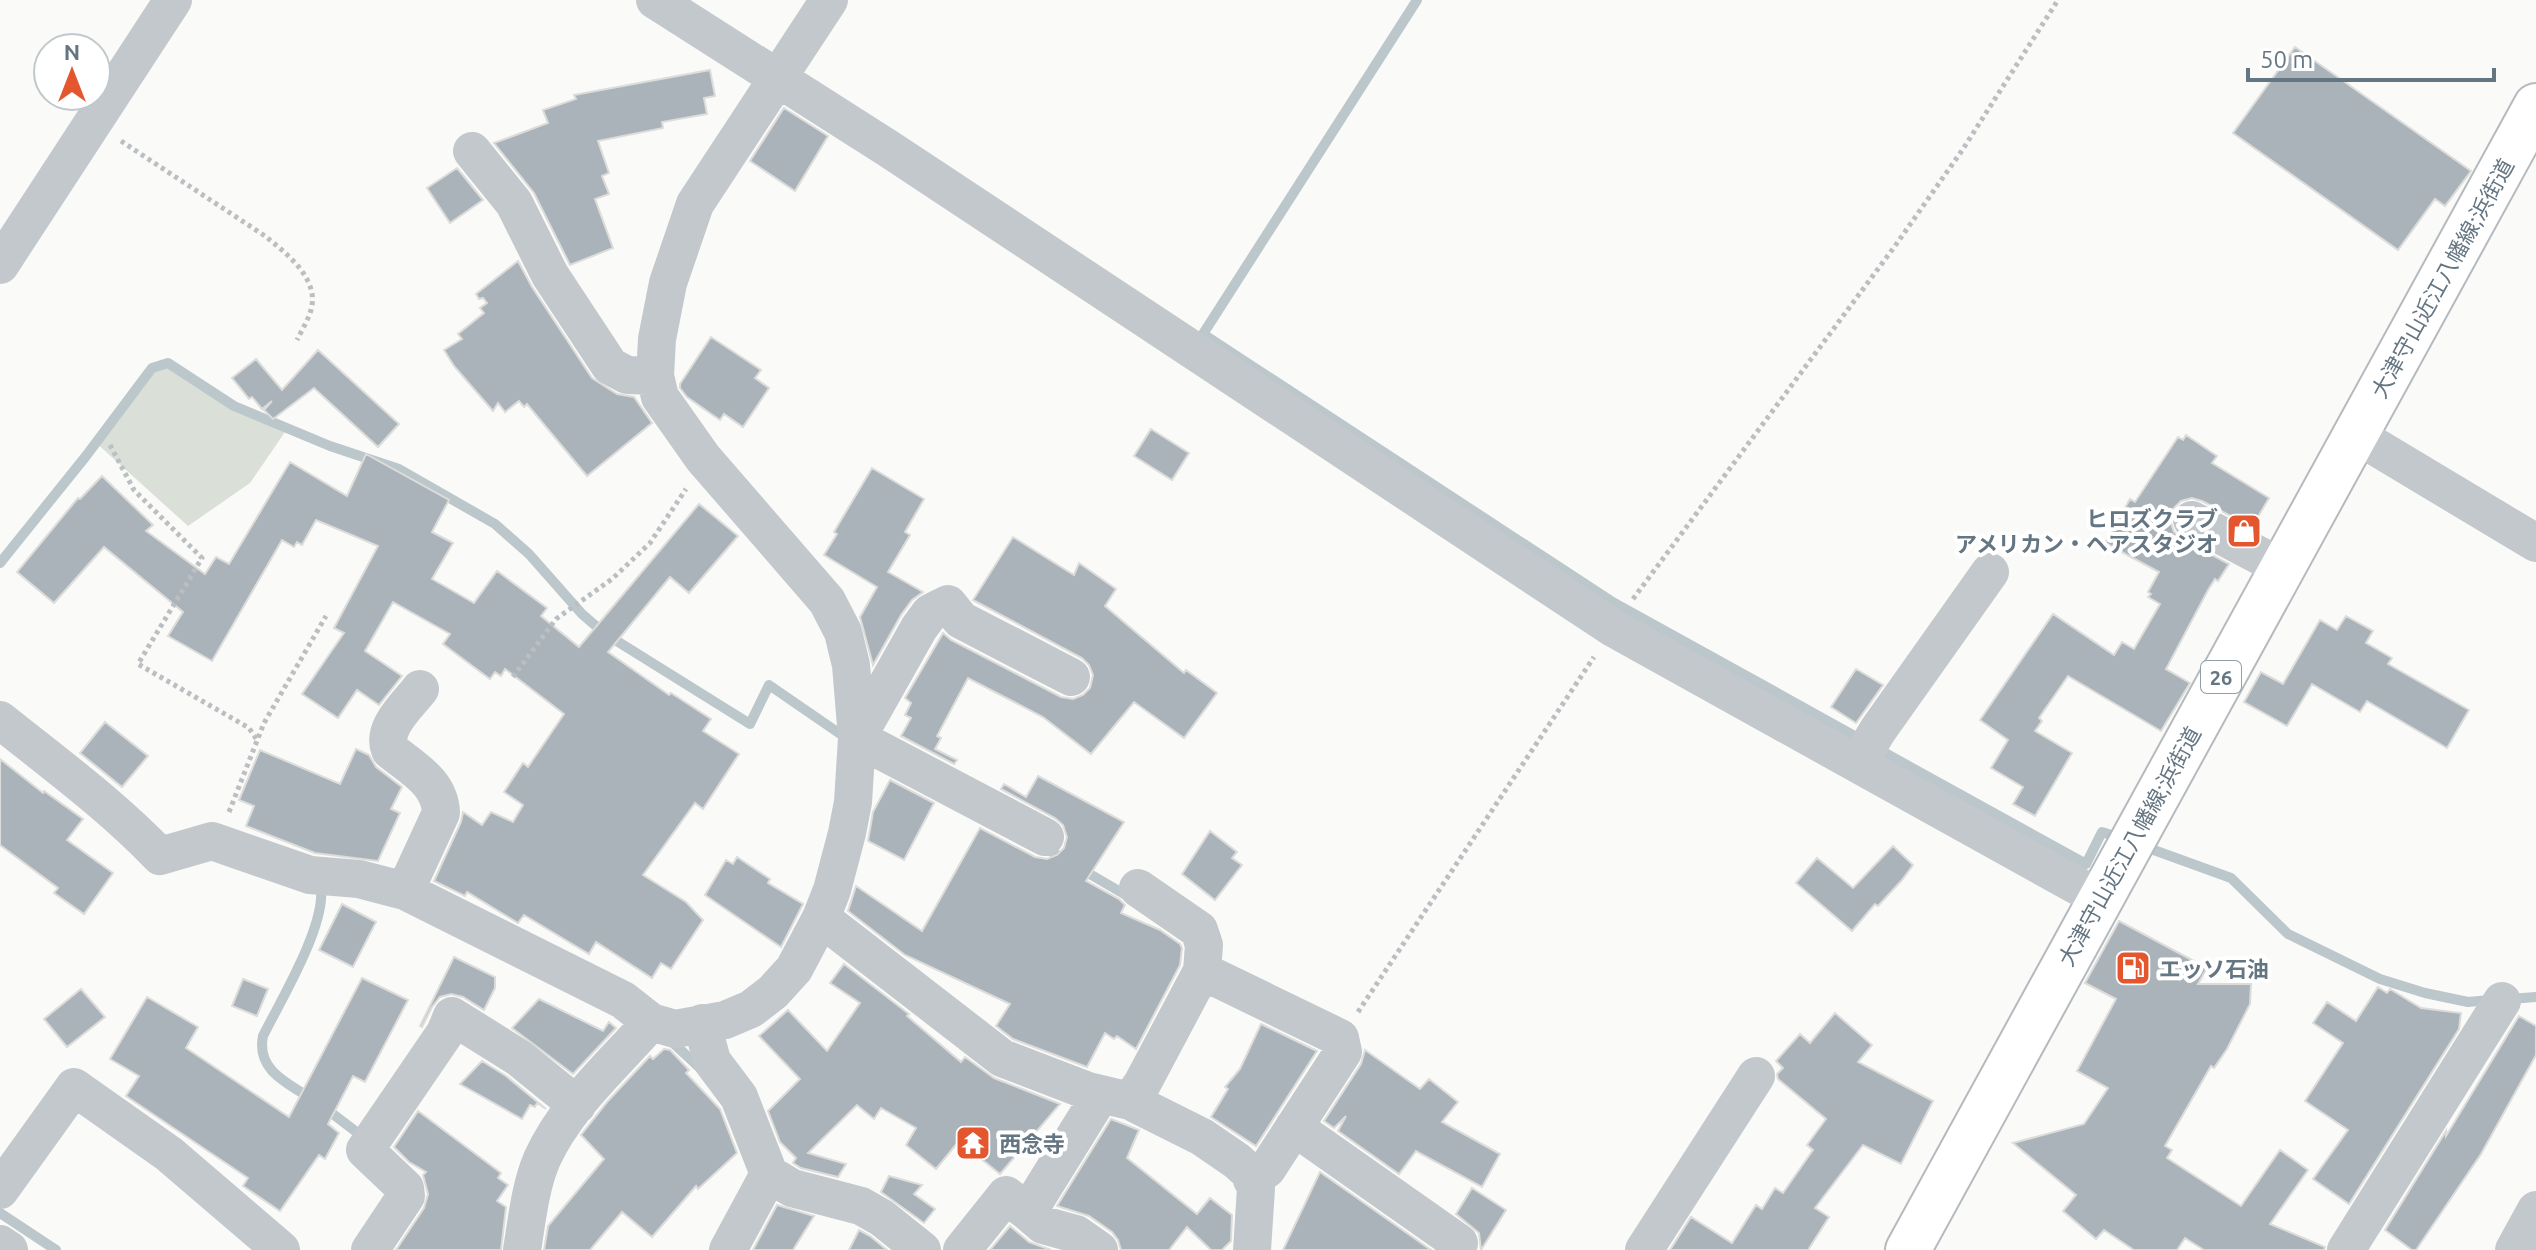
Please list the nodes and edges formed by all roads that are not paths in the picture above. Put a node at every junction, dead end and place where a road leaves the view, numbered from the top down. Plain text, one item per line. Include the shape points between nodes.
1 (173, 0) edge
2 (655, 0) edge
3 (829, 0) edge
4 (776, 79) junction
5 (2536, 106) edge
6 (472, 151) dead end
7 (0, 265) edge
8 (655, 376) junction
9 (2356, 435) junction
10 (2192, 520) dead end
11 (2536, 543) edge
12 (2281, 567) junction
13 (1990, 572) dead end
14 (1071, 677) dead end
15 (420, 689) dead end
16 (0, 720) edge
17 (857, 738) junction
18 (1858, 763) junction
19 (1045, 837) dead end
20 (1138, 888) dead end
21 (405, 891) junction
22 (2101, 899) junction
23 (821, 918) junction
24 (1202, 971) junction
25 (2502, 1001) dead end
26 (651, 1022) junction
27 (702, 1023) junction
28 (1756, 1076) dead end
29 (1115, 1098) junction
30 (577, 1105) junction
31 (1294, 1127) junction
32 (769, 1174) junction
33 (1252, 1180) junction
34 (0, 1190) edge
35 (2536, 1210) edge
36 (1028, 1212) junction
37 (1459, 1243) dead end
38 (0, 1244) edge
39 (9, 1250) edge
40 (281, 1250) edge
41 (370, 1250) edge
42 (522, 1250) edge
43 (728, 1250) edge
44 (922, 1250) edge
45 (962, 1250) edge
46 (1099, 1250) edge
47 (1252, 1250) edge
48 (1644, 1250) edge
49 (1908, 1250) edge
50 (2346, 1250) edge
51 (2514, 1250) edge

1 - 7 street
2 - 4 street
3 - 4 street
4 - 8 street via 695,204 668,283
4 - 18 street via 1613,628
5 - 9 main road, 大津守山近江八幡線;浜街道 / 26
6 - 8 street via 514,203 550,275 610,366 627,375
8 - 17 street via 660,397 703,458 827,601 843,632 851,665
9 - 11 street
9 - 12 main road, 大津守山近江八幡線;浜街道 / 26
10 - 12 street
12 - 22 main road, 大津守山近江八幡線;浜街道 / 26
13 - 18 street
14 - 17 street via 961,620 948,604 930,613 919,628
15 - 21 street via 387,734 387,743 435,787 441,813
16 - 21 street via 122,818 160,856 212,841 310,875 359,879
17 - 19 street
17 - 23 street via 847,833
18 - 22 street
20 - 24 street via 1199,930
21 - 26 street via 610,993
22 - 49 main road, 大津守山近江八幡線;浜街道 / 26
23 - 27 street via 794,969 773,992 751,1009
23 - 29 street via 1002,1058
24 - 29 street via 1142,1084
24 - 31 street via 1340,1038 1343,1052
25 - 50 street
26 - 27 street via 675,1029
26 - 30 street
27 - 32 street via 712,1061 739,1097
28 - 48 street
29 - 33 street via 1202,1137 1237,1161
29 - 36 street
30 - 41 street via 519,1058 452,1016 365,1150 405,1188 406,1196
30 - 42 street via 542,1159
31 - 33 street via 1267,1169
31 - 37 street
32 - 43 street
32 - 44 street via 792,1188 861,1206
33 - 47 street
34 - 40 street via 74,1087 169,1154
35 - 51 street
36 - 45 street via 1006,1195
36 - 46 street via 1043,1225 1076,1234
38 - 39 street

